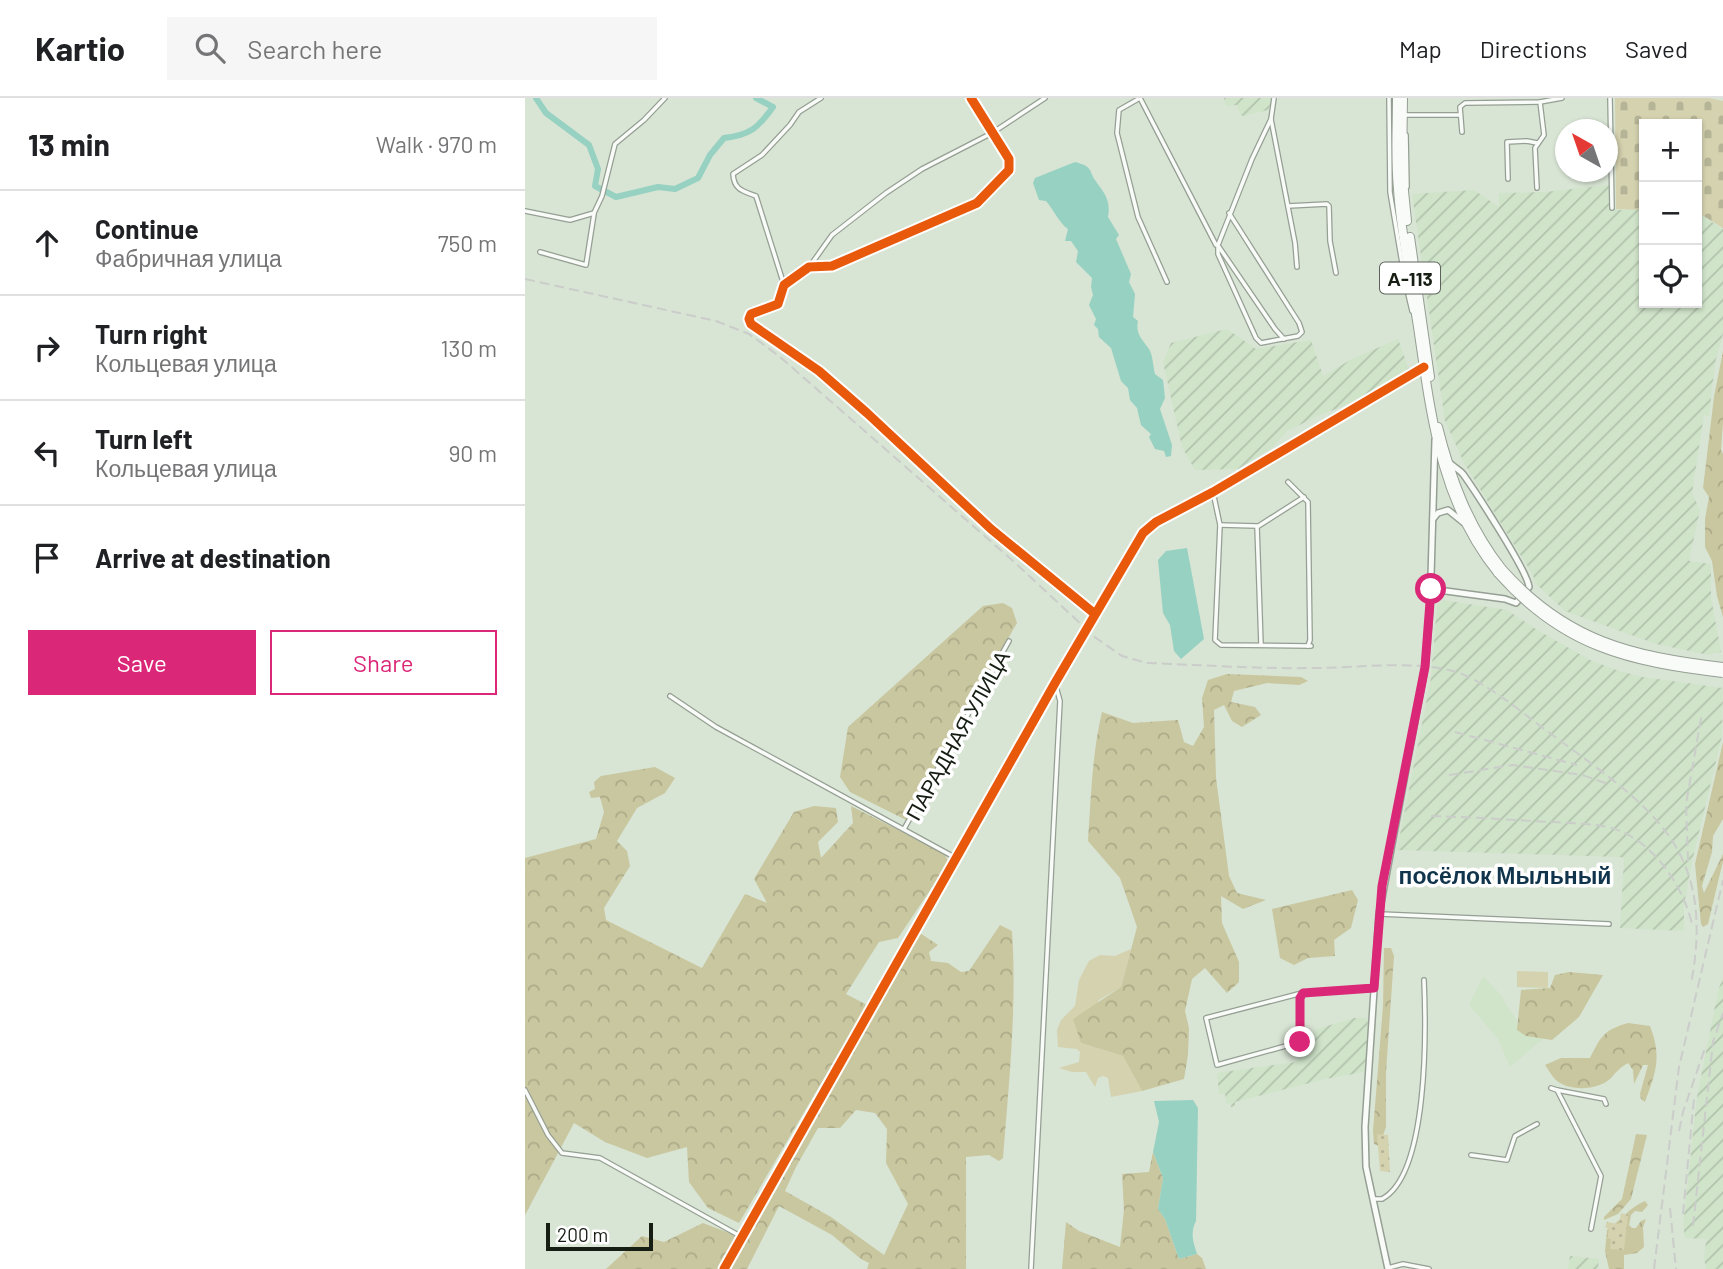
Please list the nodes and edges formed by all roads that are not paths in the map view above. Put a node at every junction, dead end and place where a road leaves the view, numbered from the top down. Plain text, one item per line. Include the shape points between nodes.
1 (665, 98) edge
2 (821, 98) edge
3 (971, 98) edge
4 (1045, 98) edge
5 (1140, 98) edge
6 (1274, 98) edge
7 (1389, 98) edge
8 (1397, 98) edge
9 (1404, 98) edge
10 (1562, 98) edge
11 (1610, 98) edge
12 (1540, 102) junction
13 (1460, 114) junction
14 (1406, 115) junction
15 (1271, 119) junction
16 (1462, 132) dead end
17 (992, 133) junction
18 (1537, 143) junction
19 (1508, 179) dead end
20 (1537, 188) dead end
21 (1288, 206) junction
22 (1612, 208) dead end
23 (525, 211) edge
24 (594, 213) junction
25 (1229, 213) junction
26 (1406, 217) junction
27 (1218, 247) junction
28 (540, 252) dead end
29 (809, 267) junction
30 (1297, 267) dead end
31 (1336, 273) dead end
32 (1167, 282) dead end
33 (784, 285) junction
34 (1417, 322) junction
35 (1284, 339) junction
36 (1424, 367) junction
37 (1435, 437) junction
38 (1446, 456) junction
39 (1288, 482) dead end
40 (1213, 492) junction
41 (1304, 497) junction
42 (1475, 503) junction
43 (1469, 524) junction
44 (1220, 525) junction
45 (1431, 525) junction
46 (1257, 527) junction
47 (1500, 571) junction
48 (1431, 589) junction
49 (1095, 614) junction
50 (1009, 641) dead end
51 (1261, 645) junction
52 (1723, 667) edge
53 (1723, 673) edge
54 (1055, 683) junction
55 (670, 696) dead end
56 (904, 829) junction
57 (956, 858) junction
58 (1378, 914) junction
59 (1609, 924) dead end
60 (1424, 980) dead end
61 (1374, 988) junction
62 (1303, 993) junction
63 (1551, 1088) dead end
64 (525, 1090) edge
65 (1557, 1090) junction
66 (1606, 1104) dead end
67 (1537, 1124) dead end
68 (1471, 1155) dead end
69 (1372, 1198) junction
70 (1591, 1229) dead end
71 (742, 1237) junction
72 (1388, 1268) edge
73 (724, 1269) edge
74 (1031, 1269) edge
75 (1429, 1269) edge

1 - 24 street via 615,144
2 - 33 street via 799,112 762,155 733,174 739,190 756,196
3 - 17 street
4 - 17 street
5 - 27 street
5 - 32 street via 1119,110 1117,133 1138,216
6 - 15 street
7 - 34 street via 1390,192 1407,292
8 - 34 highway, А-113 via 1398,191
9 - 14 street
9 - 26 highway, А-113
10 - 12 street
11 - 22 street
12 - 13 street via 1465,103
12 - 18 street via 1544,135
13 - 14 street
13 - 16 street
14 - 26 street
15 - 21 street
15 - 25 street
17 - 29 street via 922,169 858,214 832,235
17 - 29 street via 1010,166 977,203 832,266
18 - 19 street via 1507,142
18 - 20 street
21 - 30 street
21 - 31 street via 1329,206
23 - 24 street via 569,220
24 - 28 street via 586,265
25 - 27 street
25 - 35 street via 1302,328 1298,336
26 - 38 highway, А-113 via 1437,424
27 - 35 street
27 - 35 street via 1256,338 1261,342
29 - 33 street
33 - 49 street via 778,304 751,314 751,324 819,371 991,529
34 - 36 highway, А-113
36 - 37 highway, А-113
36 - 40 street
37 - 43 highway, А-113 via 1452,495
37 - 45 street
38 - 42 street via 1461,471
38 - 43 highway, А-113
39 - 41 street
40 - 44 street
40 - 49 street via 1143,533
41 - 46 street
41 - 51 street via 1308,502 1309,646
42 - 43 street
42 - 48 street via 1528,579 1528,589 1517,603
43 - 45 street via 1444,510
43 - 47 highway, А-113
44 - 46 street
44 - 51 street via 1215,640 1221,645
45 - 48 street
46 - 51 street
47 - 52 highway, А-113, bridge via 1563,622 1599,640 1658,658
47 - 53 highway, А-113, bridge via 1538,612 1590,643 1641,661
48 - 58 street via 1425,667
49 - 54 street
50 - 56 street, ПАРАДНАЯ УЛИЦА
54 - 57 street
54 - 74 street via 1061,701
55 - 56 street via 716,727
56 - 57 street
57 - 71 street
58 - 59 street
58 - 61 street
60 - 69 street via 1426,1022 1417,1133 1411,1158 1390,1194
61 - 62 street
61 - 69 street via 1365,1148
62 - 62 street via 1300,1042 1217,1065 1206,1018
63 - 65 street
64 - 71 street via 562,1153 600,1158
65 - 66 street via 1604,1099
65 - 70 street via 1601,1176
67 - 68 street via 1515,1136 1507,1160
69 - 72 street
71 - 73 street
72 - 75 street via 1403,1264

